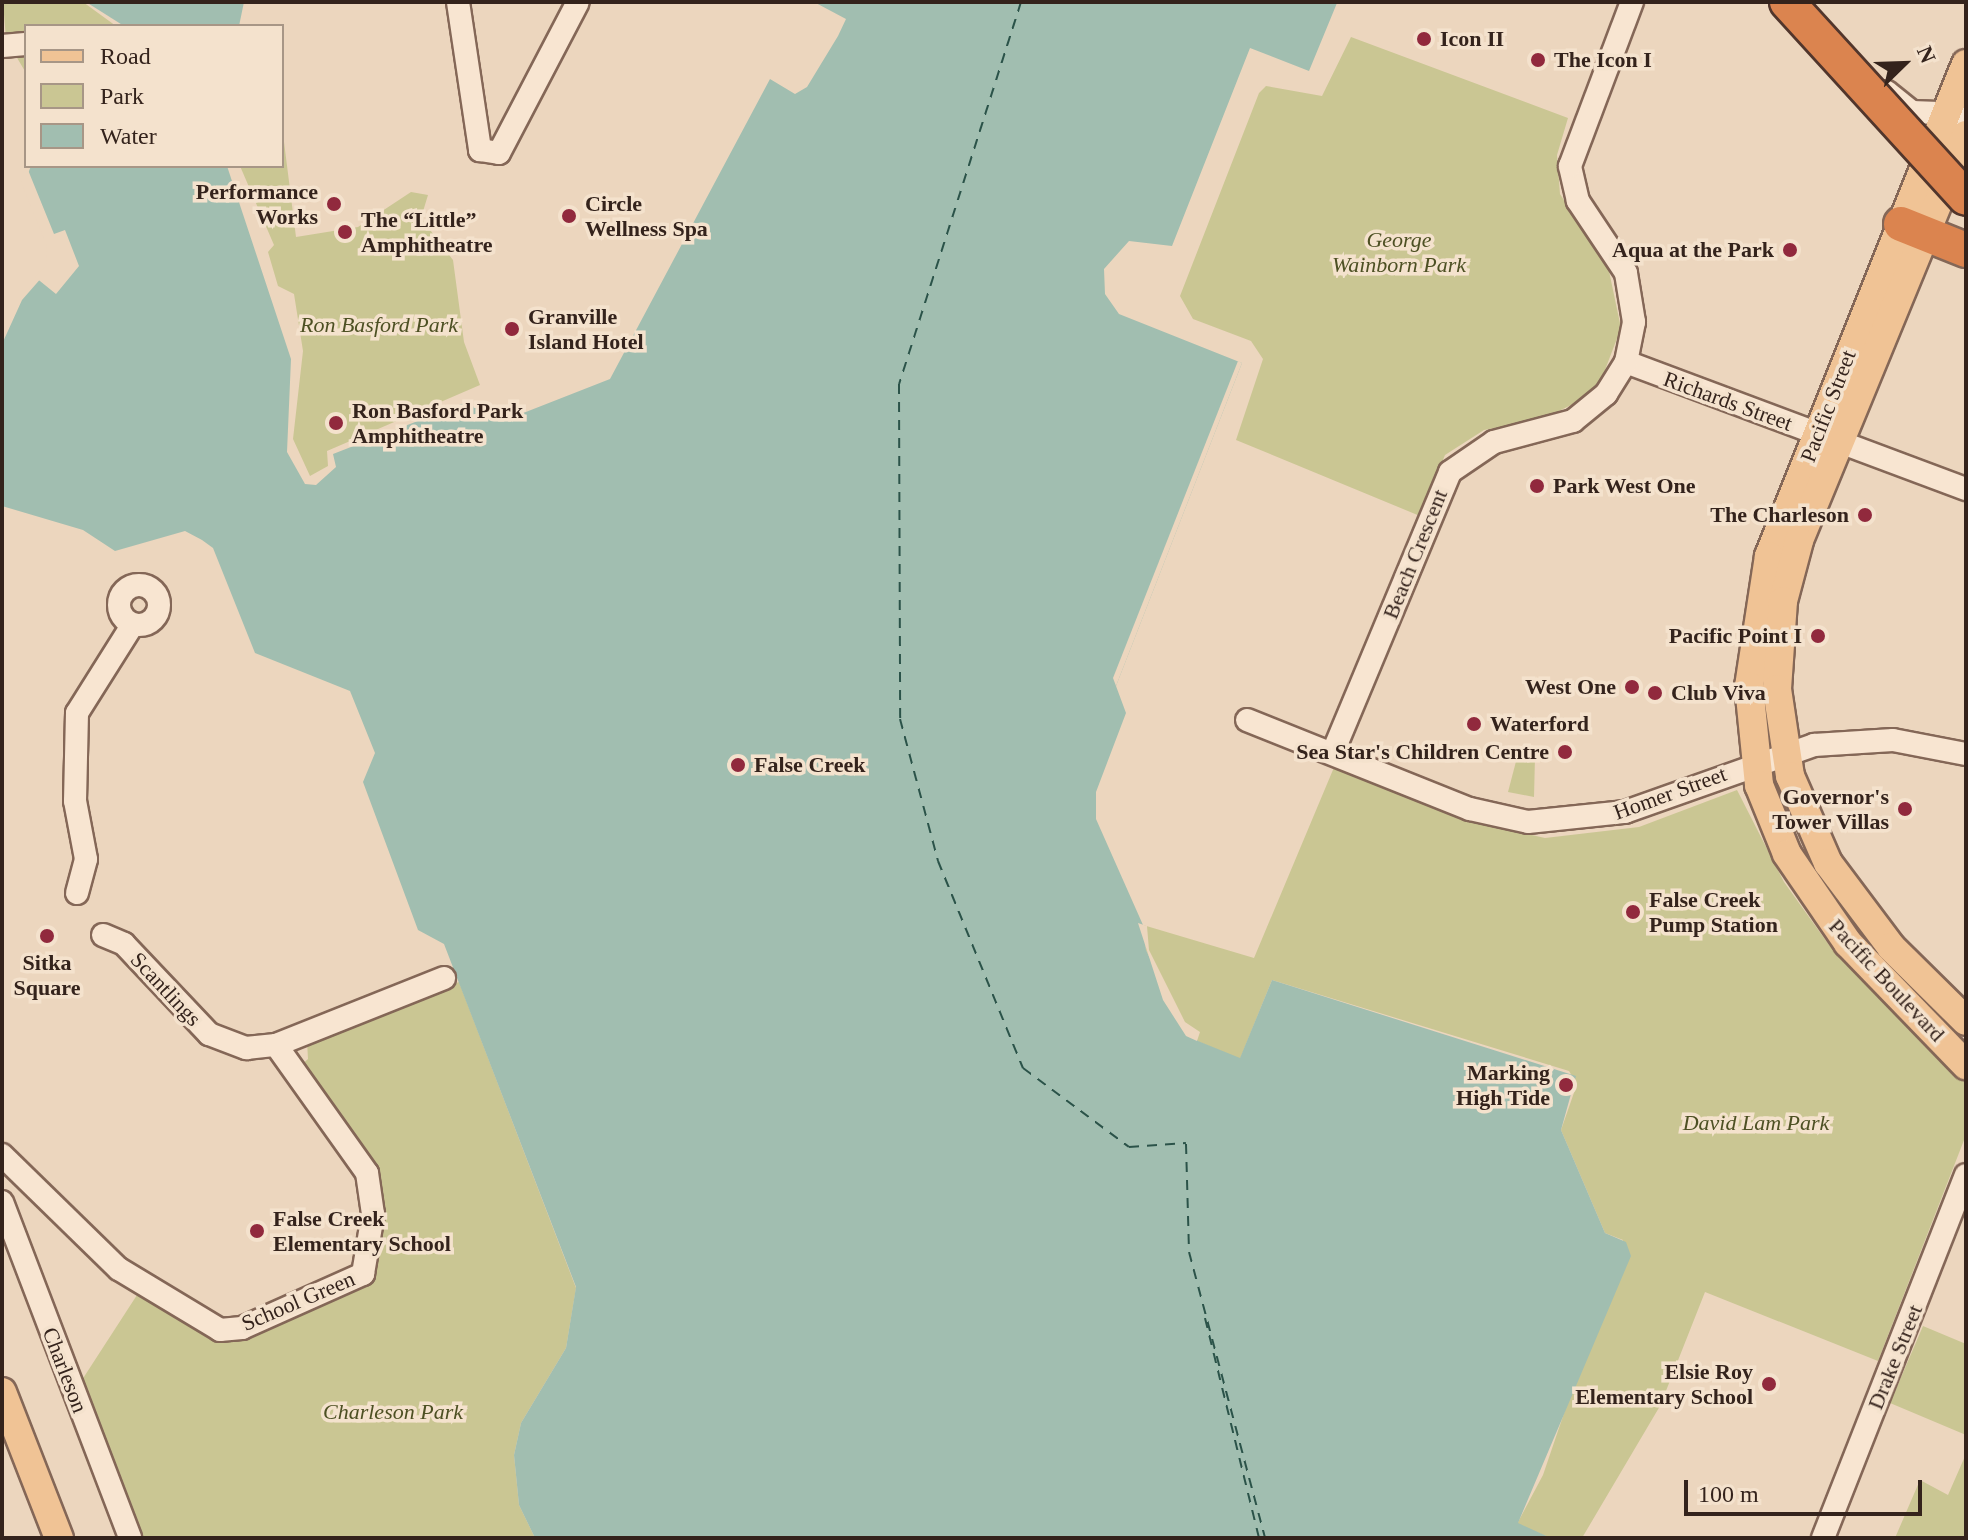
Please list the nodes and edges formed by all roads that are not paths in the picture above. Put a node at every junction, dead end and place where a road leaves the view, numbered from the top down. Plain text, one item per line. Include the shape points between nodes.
1 (458, 2) edge
2 (578, 2) edge
3 (1632, 2) edge
4 (1787, 2) edge
5 (1805, 2) edge
6 (24, 44) edge
7 (2, 46) edge
8 (1966, 64) edge
9 (1958, 113) edge
10 (1966, 135) edge
11 (1966, 198) edge
12 (1912, 228) junction
13 (1966, 250) edge
14 (1626, 362) junction
15 (1828, 437) junction
16 (1966, 489) edge
17 (133, 624) dead end
18 (1247, 720) dead end
19 (1333, 752) junction
20 (1785, 752) junction
21 (1966, 754) edge
22 (1756, 762) junction
23 (77, 893) dead end
24 (103, 935) dead end
25 (444, 978) dead end
26 (1966, 1021) edge
27 (276, 1045) junction
28 (1966, 1065) edge
29 (4, 1168) edge
30 (1966, 1175) edge
31 (2, 1202) edge
32 (3, 1396) edge
33 (59, 1538) edge
34 (130, 1538) edge
35 (1823, 1538) edge

1 - 2 street via 480,150 499,153
3 - 14 street, Beach Crescent via 1570,166 1578,201 1626,273 1634,322
4 - 11 highway, bridge
5 - 9 street via 1896,102 1912,112
6 - 7 street
8 - 9 main road, Pacific Street
9 - 12 main road, Pacific Street
10 - 12 main road, Pacific Street
12 - 13 highway
12 - 15 main road, Pacific Street
14 - 15 street, Richards Street
14 - 19 street, Beach Crescent via 1606,394 1573,421 1494,442 1450,472
15 - 16 street, Richards Street
15 - 20 main road, Pacific Street via 1783,601 1777,689
15 - 22 main road, Pacific Street via 1761,591 1749,686
17 - 23 street via 77,713 75,801 86,859
18 - 19 street, Homer Street
19 - 22 street, Homer Street via 1470,809 1528,822 1625,812
20 - 21 street, Homer Street via 1879,740
20 - 22 street, Homer Street
20 - 26 main road, Pacific Boulevard via 1810,826 1844,889
22 - 28 main road, Pacific Boulevard via 1769,813 1813,898
24 - 27 street, Scantlings via 124,944 218,1040
25 - 27 street
27 - 29 street, School Green via 373,1188 363,1274 242,1328 220,1330 135,1277
30 - 35 street, Drake Street
31 - 34 street, Charleson
32 - 33 main road

